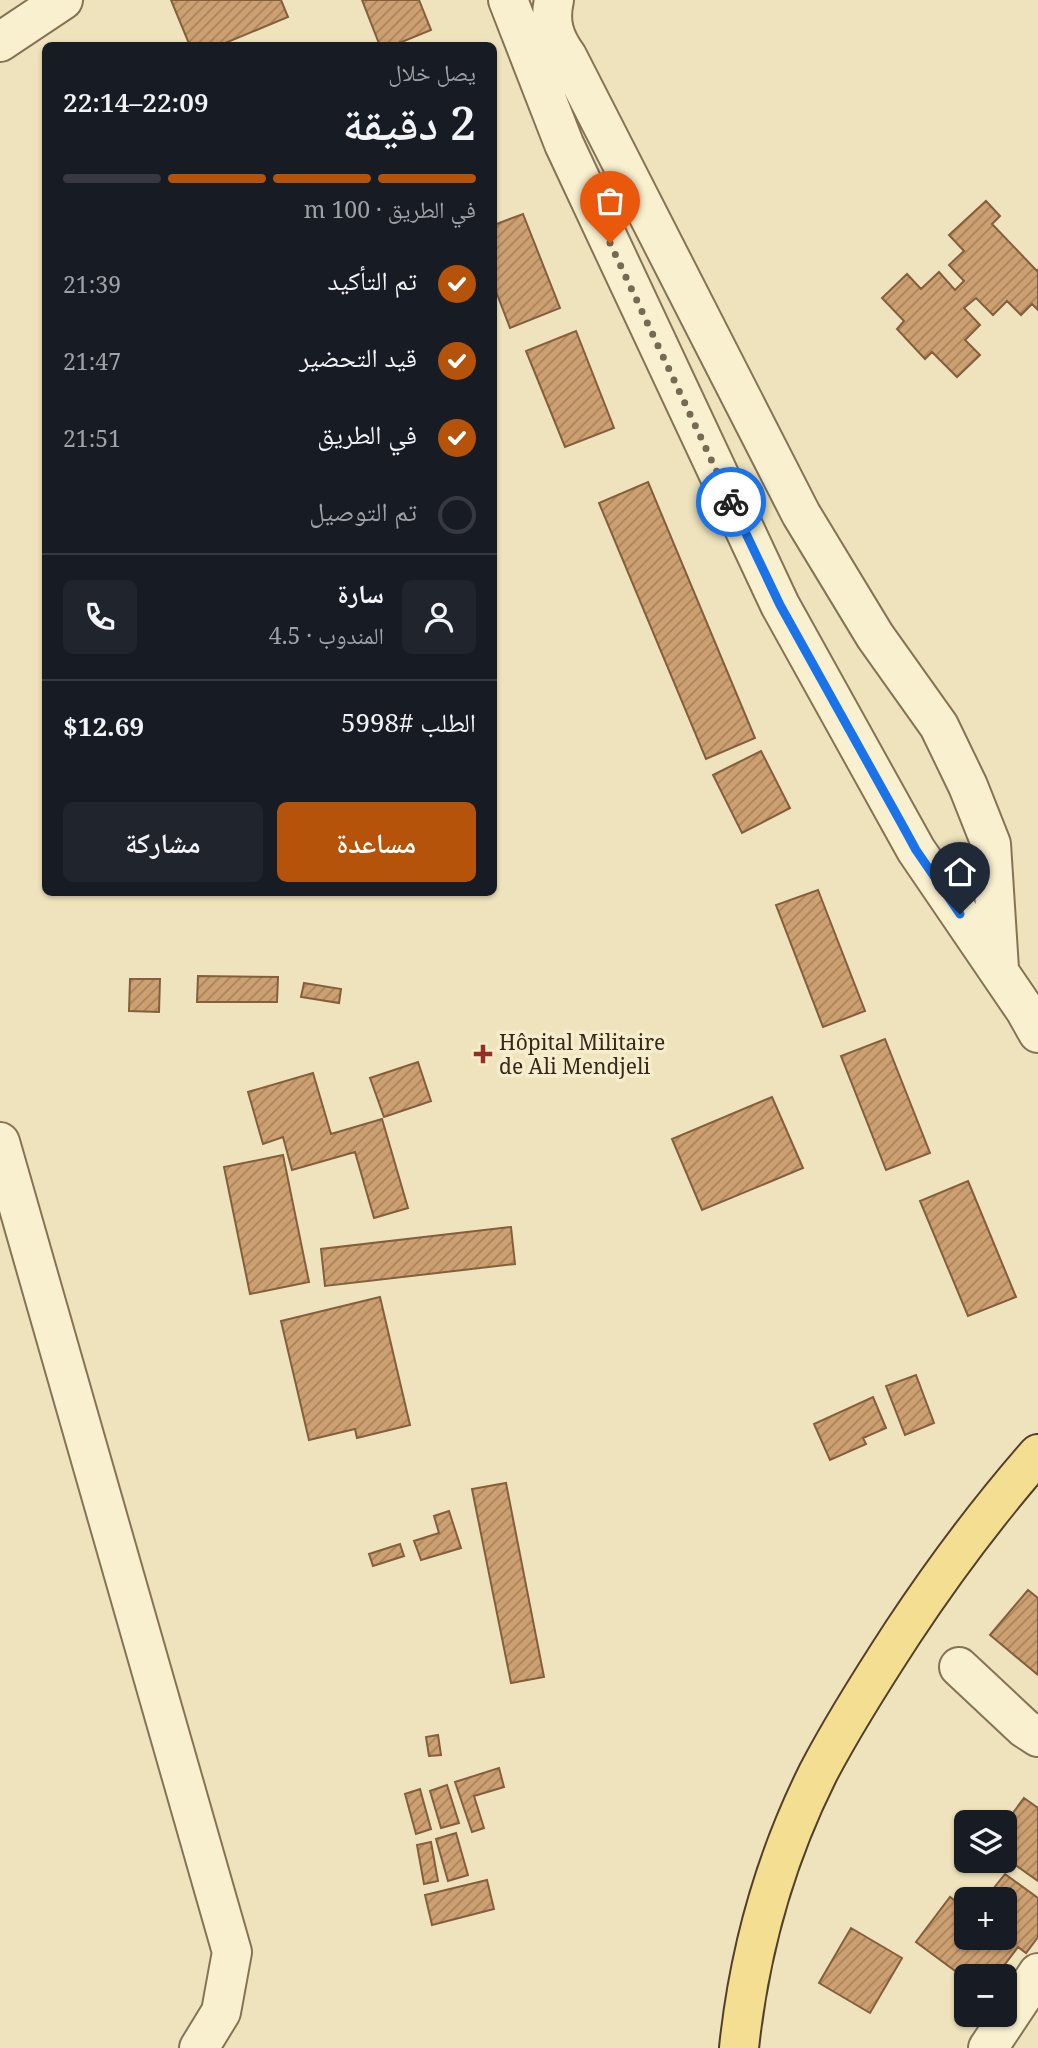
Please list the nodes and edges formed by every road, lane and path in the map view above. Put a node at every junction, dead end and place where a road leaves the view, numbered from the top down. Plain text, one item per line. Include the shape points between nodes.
1 (63, 0) edge
2 (508, 0) edge
3 (554, 0) edge
4 (0, 42) edge
5 (999, 971) junction
6 (1038, 1033) edge
7 (0, 1142) edge
8 (1038, 1454) edge
9 (959, 1667) dead end
10 (1038, 1737) edge
11 (1038, 1973) edge
12 (199, 2048) edge
13 (739, 2048) edge
14 (988, 2048) edge

1 - 4 street
2 - 5 street via 564,144 780,605 916,850
3 - 5 street via 553,28 558,43 801,514 875,636 939,726 968,786 991,844
5 - 6 street
7 - 12 street via 232,1952 221,2012
8 - 13 main road via 927,1597 818,1773 764,1915
9 - 10 street
11 - 14 street

